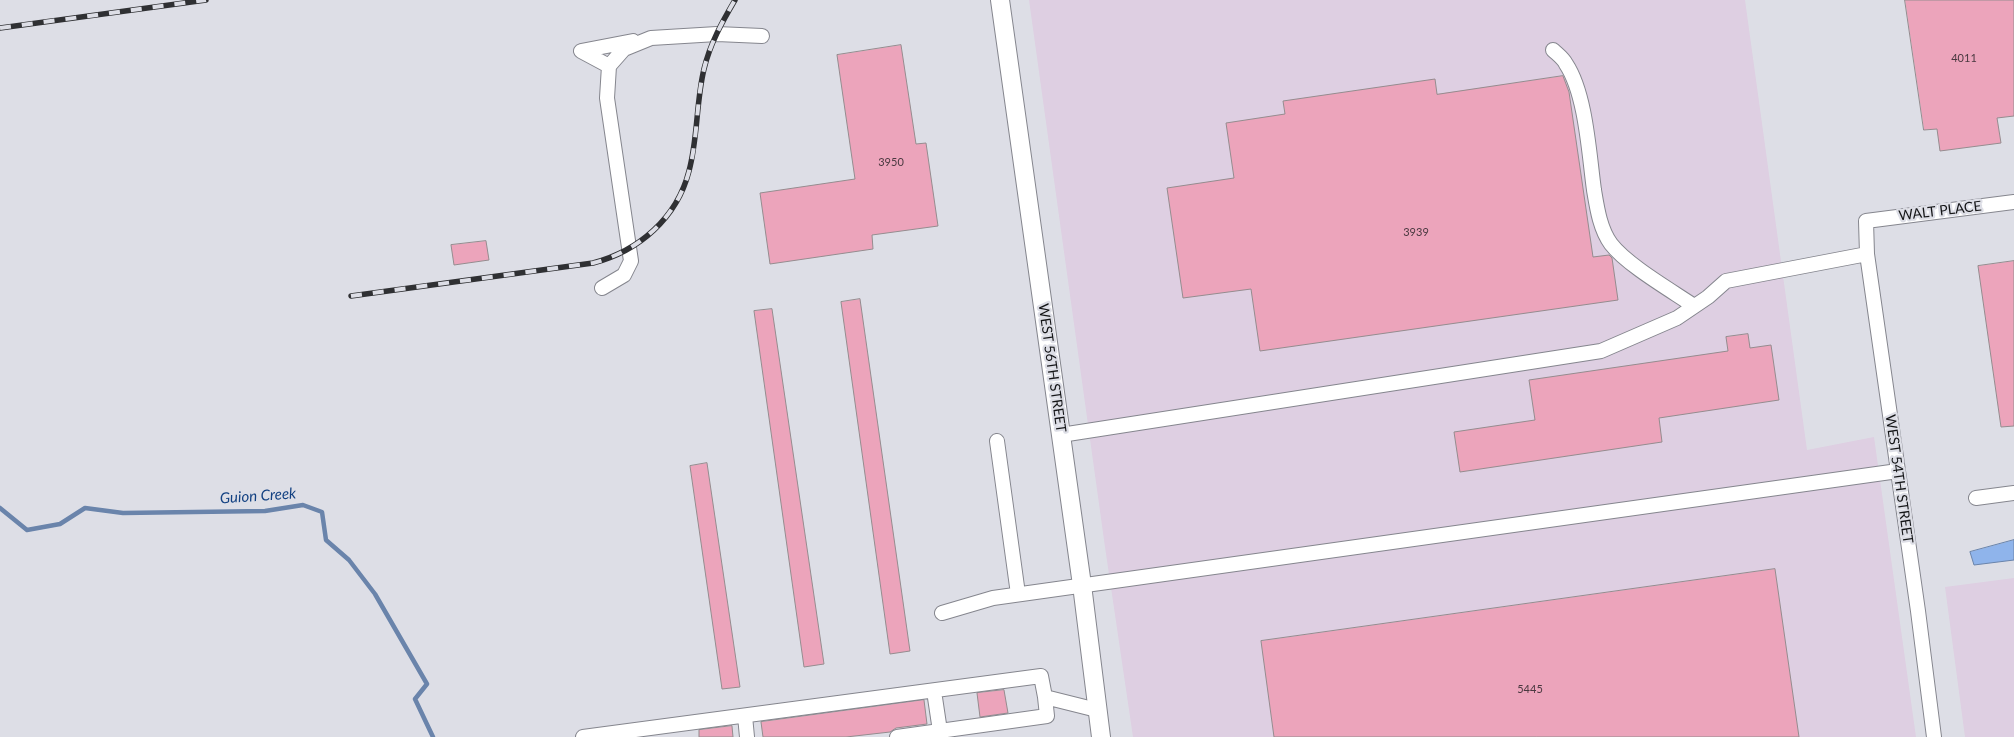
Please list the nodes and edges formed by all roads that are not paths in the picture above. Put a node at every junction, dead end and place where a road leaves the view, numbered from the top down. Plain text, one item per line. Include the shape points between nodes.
1 (1000, 0) edge
2 (762, 36) dead end
3 (651, 38) junction
4 (1553, 50) dead end
5 (608, 66) junction
6 (2014, 202) edge
7 (1866, 221) joint
8 (1867, 254) junction
9 (602, 288) dead end
10 (1694, 306) junction
11 (1061, 435) junction
12 (997, 441) dead end
13 (1898, 471) junction
14 (2014, 493) edge
15 (1976, 498) dead end
16 (1082, 585) junction
17 (1018, 594) junction
18 (942, 614) dead end
19 (934, 691) junction
20 (1045, 697) junction
21 (1098, 710) junction
22 (744, 716) junction
23 (940, 731) junction
24 (583, 737) edge
25 (747, 737) edge
26 (897, 737) edge
27 (1101, 737) edge
28 (1934, 737) edge

1 - 11 main road, WEST 56TH STREET
2 - 3 street via 717,34
3 - 5 street via 624,49
3 - 5 street via 581,51
4 - 10 street via 1565,61 1579,94 1602,228 1612,244 1628,259
5 - 9 street via 607,98 631,261 624,275
6 - 7 street, WALT PLACE
7 - 8 street, WEST 54TH STREET
8 - 10 street via 1726,281
8 - 13 street, WEST 54TH STREET
10 - 11 street via 1677,318 1601,351
11 - 16 main road, WEST 56TH STREET
12 - 17 street
13 - 16 street
13 - 28 street, WEST 54TH STREET
14 - 15 street
16 - 17 street
16 - 21 main road, WEST 56TH STREET
17 - 18 street
19 - 20 street via 1041,676
19 - 22 street
19 - 23 street
20 - 21 street
20 - 23 street via 1047,716
21 - 27 main road, WEST 56TH STREET
22 - 24 street
22 - 25 street
23 - 26 street

